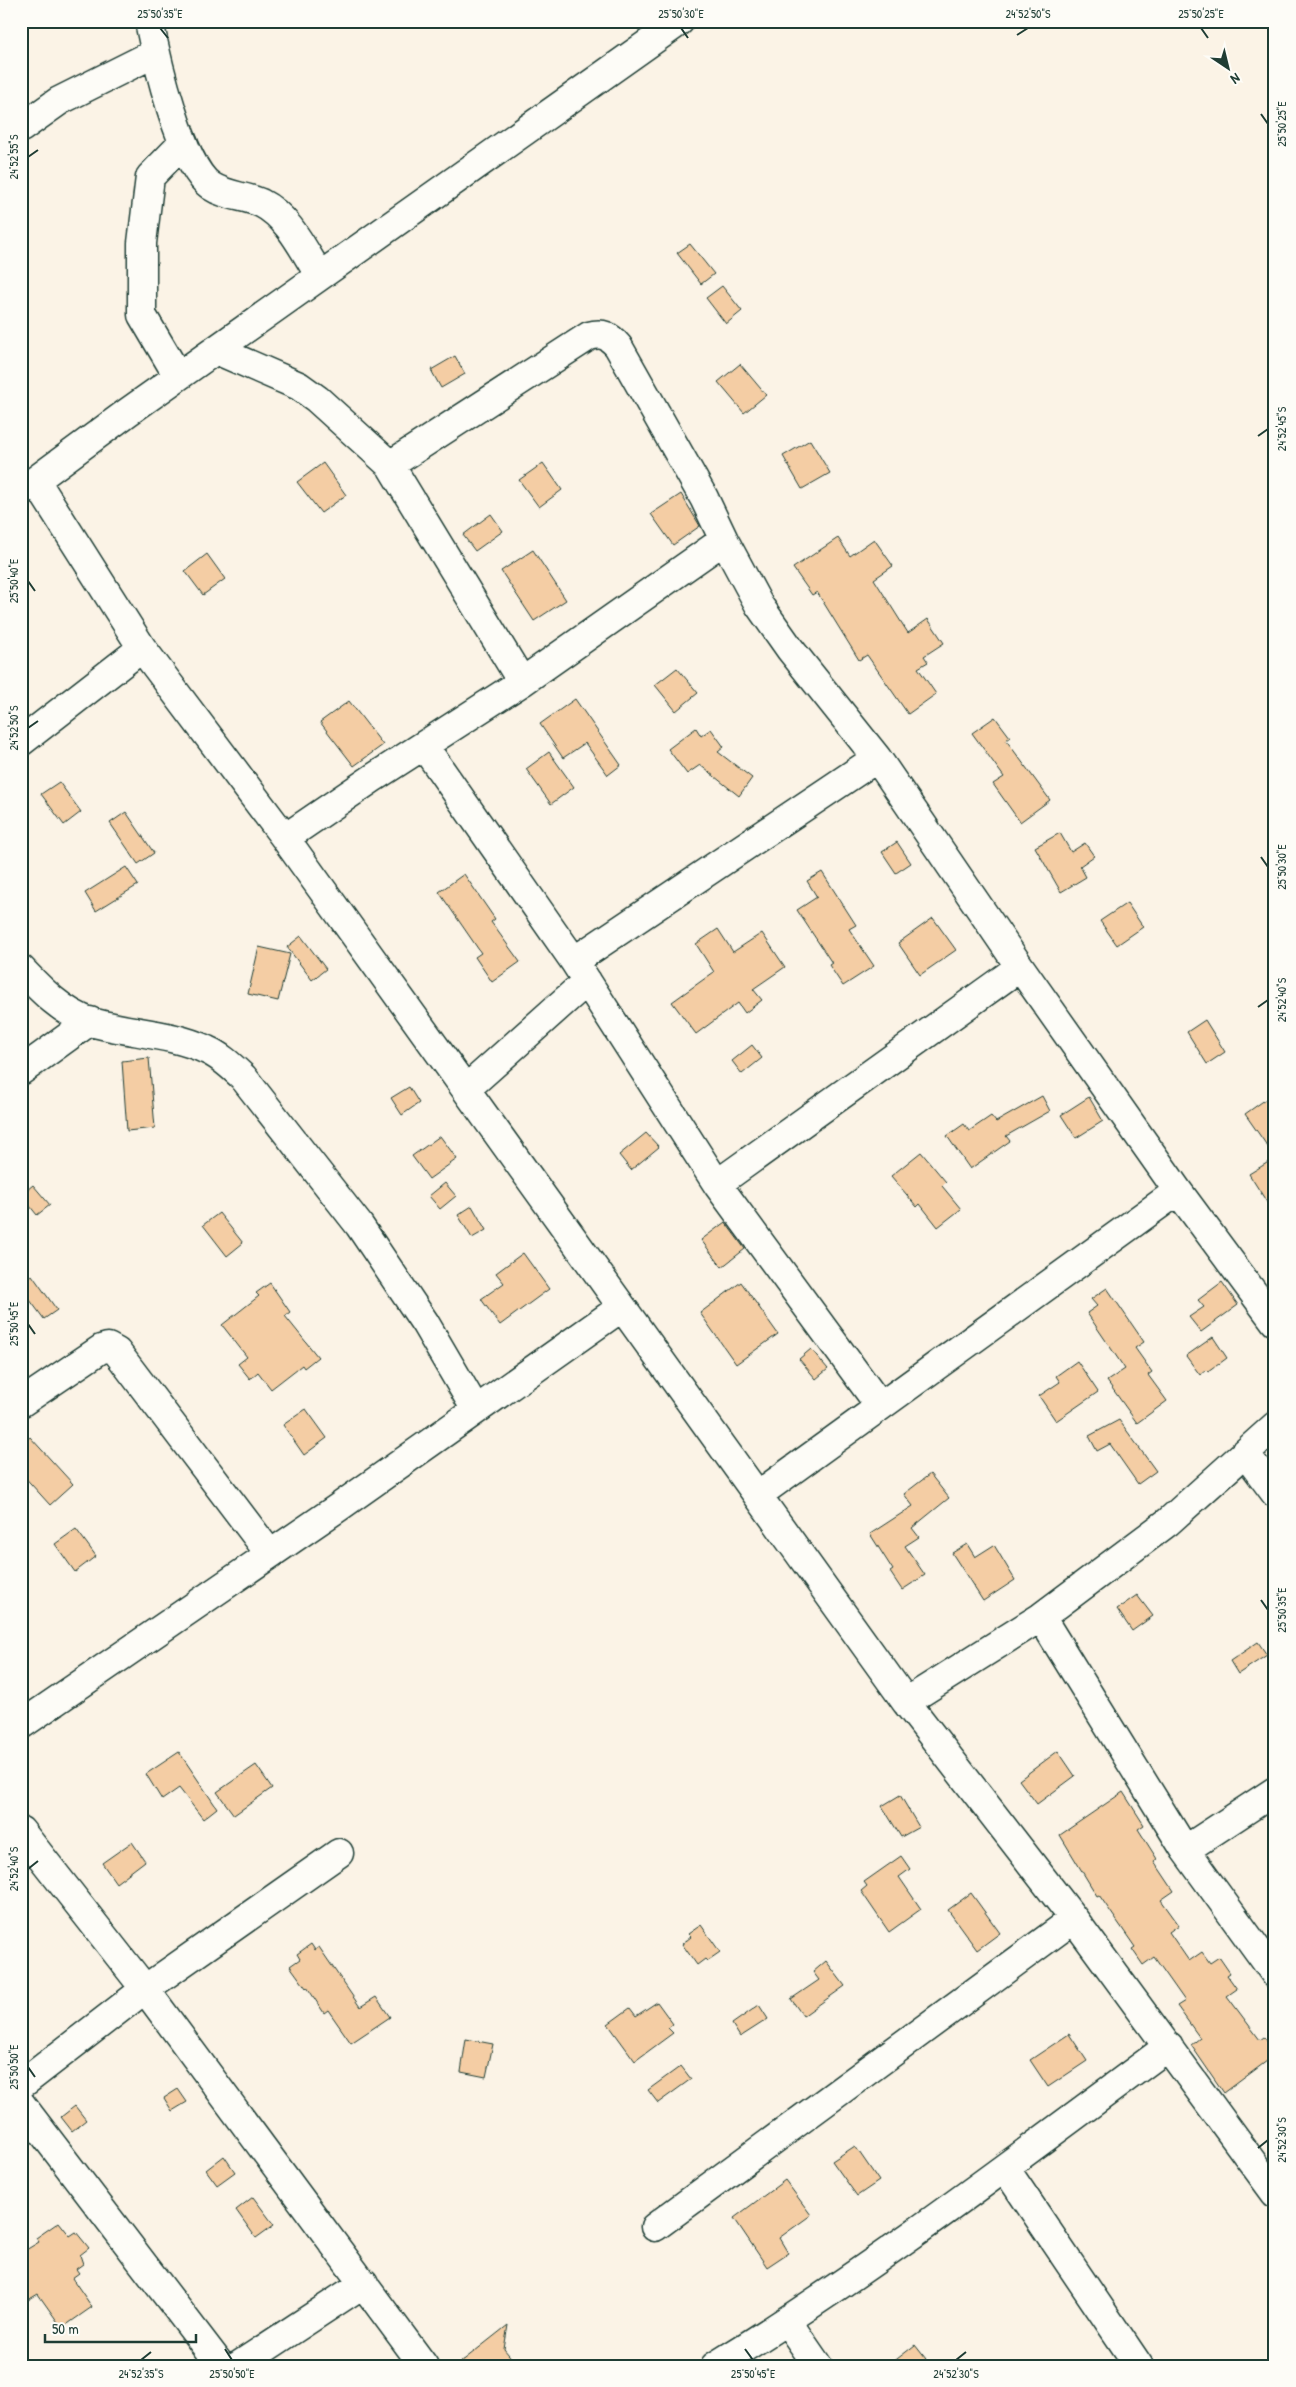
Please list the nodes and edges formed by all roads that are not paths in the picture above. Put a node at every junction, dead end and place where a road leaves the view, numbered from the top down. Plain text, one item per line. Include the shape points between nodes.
1 (148, 21) edge
2 (680, 21) edge
3 (155, 53) junction
4 (21, 128) edge
5 (183, 143) junction
6 (320, 276) junction
7 (216, 350) junction
8 (178, 376) junction
9 (390, 465) junction
10 (28, 486) edge
11 (724, 540) junction
12 (142, 648) junction
13 (522, 682) junction
14 (21, 742) edge
15 (424, 746) junction
16 (877, 758) junction
17 (285, 838) junction
18 (1020, 967) junction
19 (21, 969) edge
20 (581, 971) junction
21 (90, 1021) junction
22 (21, 1072) edge
23 (466, 1089) junction
24 (717, 1184) junction
25 (1178, 1191) junction
26 (622, 1307) junction
27 (1275, 1322) edge
28 (21, 1403) edge
29 (880, 1406) junction
30 (476, 1410) junction
31 (1275, 1426) edge
32 (1245, 1453) junction
33 (1275, 1493) edge
34 (758, 1495) junction
35 (270, 1554) junction
36 (1041, 1617) junction
37 (906, 1702) junction
38 (21, 1725) edge
39 (1275, 1791) edge
40 (21, 1831) edge
41 (1185, 1850) junction
42 (339, 1853) dead end
43 (1074, 1919) junction
44 (1275, 1974) edge
45 (144, 1989) junction
46 (1169, 2046) junction
47 (21, 2085) edge
48 (21, 2104) edge
49 (1005, 2168) junction
50 (1275, 2193) edge
51 (655, 2227) dead end
52 (364, 2283) junction
53 (787, 2322) junction
54 (221, 2366) edge
55 (238, 2366) edge
56 (424, 2366) edge
57 (715, 2366) edge
58 (818, 2366) edge
59 (1138, 2366) edge

1 - 3 street
2 - 6 street
3 - 4 street via 59,101
3 - 5 street
5 - 6 street via 194,166 211,186 260,203 275,212 287,224
5 - 8 street via 150,177 142,243 142,315
6 - 7 street
7 - 8 street
7 - 9 street via 299,386
8 - 10 street
9 - 11 street via 589,336 603,334 618,346 704,498
9 - 13 street
10 - 12 street
11 - 13 street
11 - 16 street via 772,624
12 - 14 street
12 - 17 street
13 - 15 street
15 - 17 street
15 - 20 street
16 - 18 street
16 - 20 street
17 - 23 street
18 - 24 street
18 - 25 street
19 - 21 street via 42,992 63,1008
20 - 23 street
20 - 24 street
21 - 22 street
21 - 30 street via 207,1050 244,1077 359,1225 425,1323
23 - 26 street
24 - 29 street
25 - 27 street
25 - 29 street
26 - 30 street
26 - 34 street
28 - 35 street via 101,1349 108,1347 117,1352
29 - 34 street
30 - 35 street
31 - 32 street
32 - 33 street
32 - 36 street via 1180,1513
34 - 37 street
35 - 38 street
36 - 37 street
36 - 41 street
37 - 43 street
39 - 41 street
40 - 45 street
41 - 44 street
42 - 45 street
43 - 46 street
43 - 51 street
45 - 47 street
45 - 52 street
46 - 49 street
46 - 50 street
48 - 54 street
49 - 53 street
49 - 59 street
52 - 55 street
52 - 56 street
53 - 57 street
53 - 58 street

